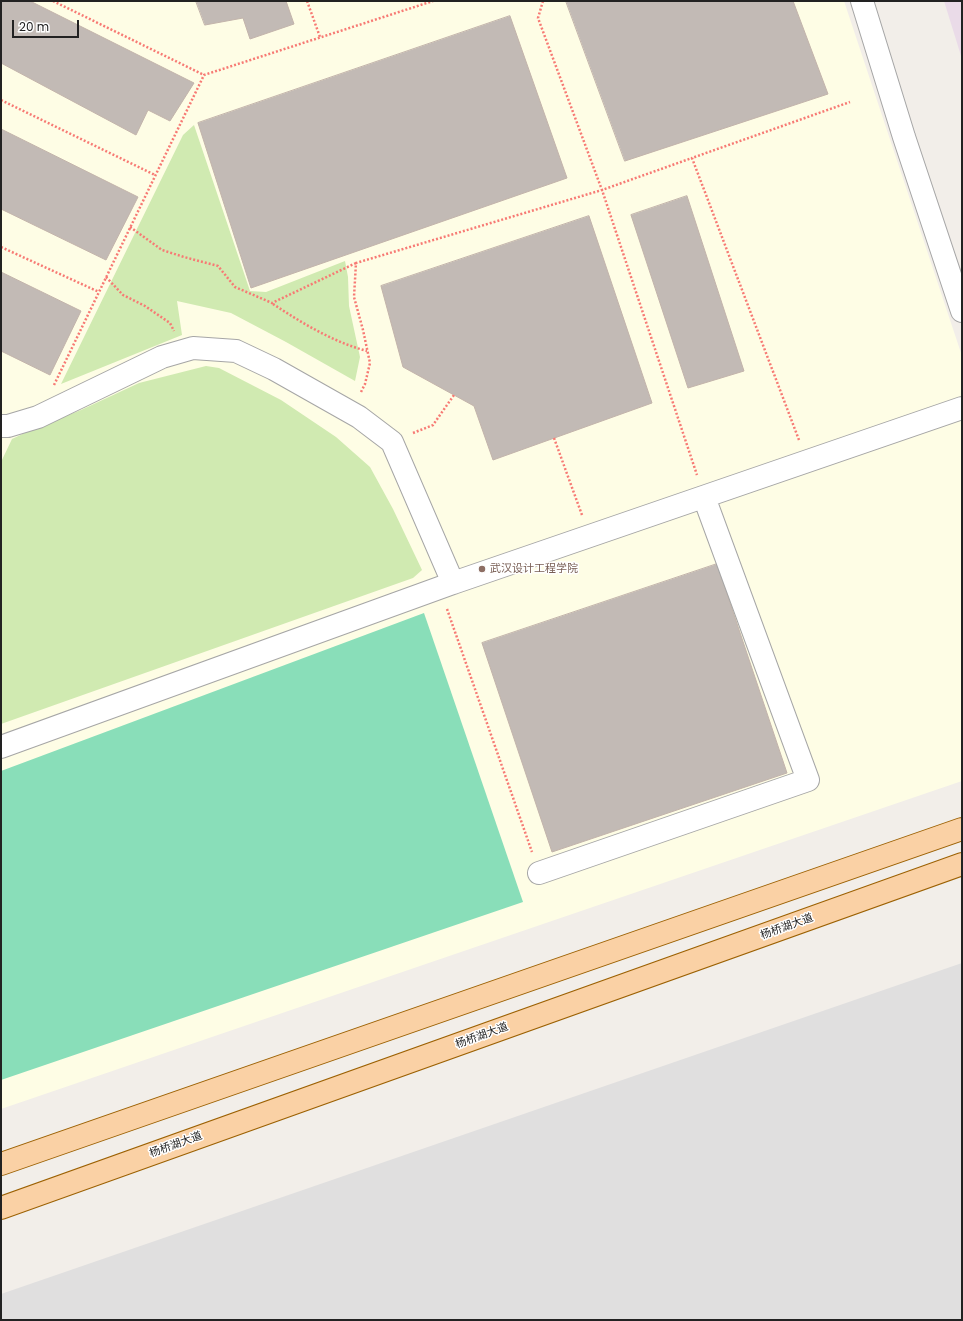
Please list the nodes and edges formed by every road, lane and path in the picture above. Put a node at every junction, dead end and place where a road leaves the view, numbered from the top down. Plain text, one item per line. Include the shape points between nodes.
1 (54, 1) edge
2 (307, 1) edge
3 (434, 1) edge
4 (543, 1) edge
5 (862, 1) edge
6 (320, 38) junction
7 (204, 75) junction
8 (1, 100) edge
9 (850, 102) dead end
10 (692, 158) junction
11 (155, 175) junction
12 (602, 190) junction
13 (130, 227) junction
14 (1, 247) edge
15 (356, 263) junction
16 (106, 277) junction
17 (99, 292) junction
18 (272, 303) junction
19 (962, 311) edge
20 (184, 350) junction
21 (367, 351) junction
22 (454, 395) dead end
23 (962, 408) edge
24 (350, 412) junction
25 (38, 416) junction
26 (1, 426) edge
27 (554, 438) dead end
28 (392, 442) junction
29 (807, 461) junction
30 (704, 497) junction
31 (590, 536) junction
32 (446, 585) junction
33 (1, 747) edge
34 (962, 829) edge
35 (962, 864) edge
36 (539, 873) joint
37 (1, 1164) edge
38 (1, 1208) edge

1 - 7 path
2 - 6 path
3 - 6 path
4 - 12 path via 538,18
5 - 19 street
6 - 7 path
7 - 11 path
8 - 11 path
9 - 10 path
10 - 12 path
10 - 29 path
11 - 13 path
12 - 15 path
12 - 30 path
13 - 16 path
13 - 18 path via 162,250 218,266 235,287
14 - 17 path
15 - 18 path
15 - 21 path via 354,297
16 - 17 path
16 - 20 path via 123,295 170,323
17 - 25 path
18 - 21 path via 301,323 352,347
20 - 24 street via 193,348 236,351 274,369
20 - 25 street via 155,360
21 - 24 path via 370,363 365,384
22 - 28 path via 433,425
23 - 29 street
24 - 28 street
25 - 26 street
27 - 31 path
28 - 32 street
29 - 30 street
30 - 31 street
30 - 36 street via 808,780
31 - 32 street
32 - 33 street
32 - 36 path
34 - 37 main road
35 - 38 main road, 杨桥湖大道

